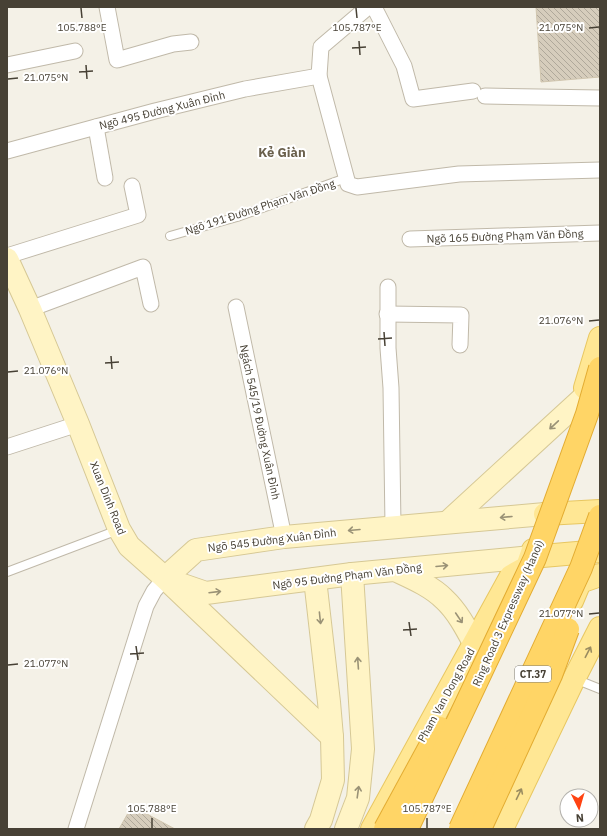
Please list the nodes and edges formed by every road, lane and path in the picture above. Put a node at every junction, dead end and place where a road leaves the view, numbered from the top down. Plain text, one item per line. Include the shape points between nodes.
1 (107, 7) edge
2 (368, 7) edge
3 (374, 7) edge
4 (191, 42) dead end
5 (75, 51) dead end
6 (7, 65) edge
7 (319, 76) junction
8 (600, 98) edge
9 (96, 128) junction
10 (7, 151) edge
11 (600, 170) edge
12 (105, 178) dead end
13 (346, 178) junction
14 (132, 186) dead end
15 (600, 233) edge
16 (170, 236) dead end
17 (410, 239) dead end
18 (7, 256) edge
19 (7, 259) edge
20 (388, 287) dead end
21 (151, 304) dead end
22 (236, 307) dead end
23 (30, 309) junction
24 (387, 314) junction
25 (600, 338) edge
26 (460, 345) dead end
27 (600, 368) edge
28 (582, 398) junction
29 (78, 424) junction
30 (7, 447) edge
31 (600, 511) edge
32 (545, 514) junction
33 (600, 516) edge
34 (449, 521) junction
35 (393, 526) junction
36 (119, 530) junction
37 (600, 534) edge
38 (284, 537) junction
39 (600, 551) edge
40 (531, 561) junction
41 (396, 570) junction
42 (7, 572) edge
43 (352, 574) junction
44 (600, 575) edge
45 (165, 578) junction
46 (315, 579) junction
47 (600, 628) edge
48 (474, 643) junction
49 (574, 679) junction
50 (600, 689) edge
51 (332, 737) junction
52 (76, 829) edge
53 (316, 829) edge
54 (346, 829) edge
55 (372, 829) edge
56 (386, 829) edge
57 (401, 829) edge
58 (407, 829) edge
59 (460, 829) edge
60 (471, 829) edge
61 (480, 829) edge
62 (502, 829) edge

1 - 4 street via 117,60 173,44
2 - 7 street, Ngõ 191 Đường Phạm Văn Đồng via 321,47
3 - 8 street via 404,66 413,99 479,93
5 - 6 street
7 - 9 street, Ngõ 495 Đường Xuân Đỉnh via 245,89
7 - 13 street, Ngõ 191 Đường Phạm Văn Đồng
9 - 10 street, Ngõ 495 Đường Xuân Đỉnh
9 - 12 street
11 - 13 street via 459,174 357,187 348,184
13 - 16 lane, Ngõ 191 Đường Phạm Văn Đồng via 237,217
14 - 18 street via 138,216
15 - 17 street, Ngõ 165 Đường Phạm Văn Đồng
19 - 23 street, Xuan Dinh Road
20 - 24 street
21 - 23 street via 143,266
22 - 38 street, Ngách 545/19 Đường Xuân Đỉnh
23 - 29 street, Xuan Dinh Road
24 - 26 street via 461,315
24 - 35 street
25 - 28 main road, Pham Van Dong Road
27 - 40 highway, Ring Road 3 Expressway (Hanoi), bridge via 587,414
28 - 32 main road, Pham Van Dong Road
28 -> 34 street
29 - 30 street
29 - 36 street, Xuan Dinh Road
31 - 32 main road
32 -> 34 street
32 - 40 main road, Pham Van Dong Road
33 - 59 highway, CT.37, bridge via 581,568
34 - 35 street
35 -> 38 street, Ngõ 545 Đường Xuân Đỉnh
36 - 42 lane
36 - 45 street, Xuan Dinh Road via 129,546
37 - 61 highway, bridge via 551,675
38 - 45 street, Ngõ 545 Đường Xuân Đỉnh via 196,550
39 - 40 main road
41 -> 40 street, Ngõ 95 Đường Phạm Văn Đồng
40 - 48 main road, Pham Van Dong Road via 511,576
40 - 56 highway, bridge
40 - 57 main road, Pham Van Dong Road via 531,581
40 - 58 highway, Ring Road 3 Expressway (Hanoi), bridge
41 - 43 street, Ngõ 95 Đường Phạm Văn Đồng
41 -> 48 street via 426,585 444,598 459,616
43 - 46 street, Ngõ 95 Đường Phạm Văn Đồng
54 -> 43 street via 358,798 363,749
44 - 60 main road via 580,582 544,671
45 -> 46 street, Ngõ 95 Đường Phạm Văn Đồng via 206,593
45 - 51 street, Xuan Dinh Road
45 - 52 street, Ngõ 545 Đường Xuân Đỉnh via 146,606
46 -> 51 street
49 -> 47 main road
48 - 55 main road, Pham Van Dong Road
49 - 50 lane
62 -> 49 main road
51 - 53 street via 333,780

